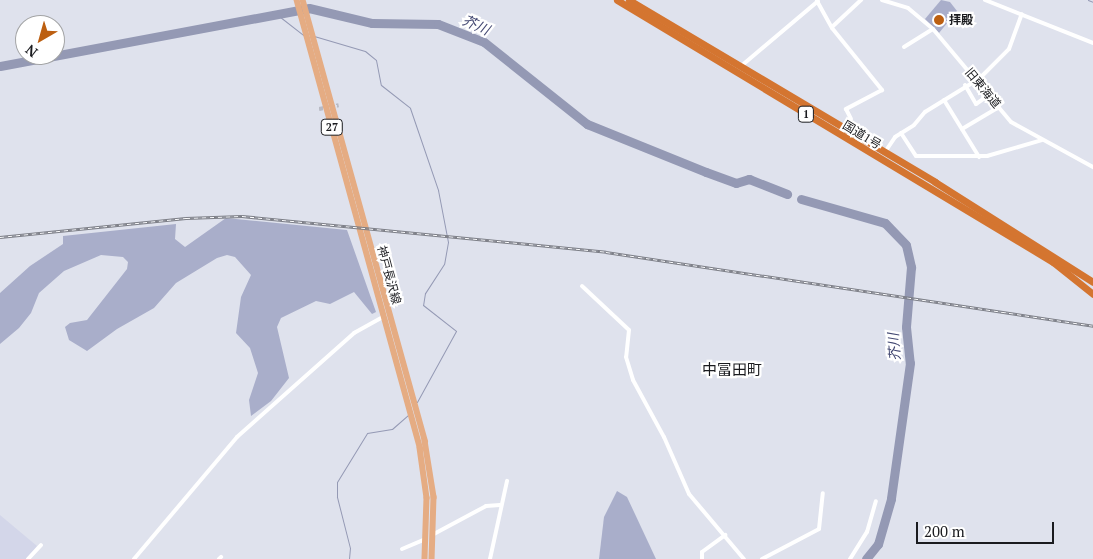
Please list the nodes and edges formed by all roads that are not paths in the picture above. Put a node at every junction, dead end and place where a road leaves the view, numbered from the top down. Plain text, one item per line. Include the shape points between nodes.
1 (293, 0) edge
2 (297, 0) edge
3 (303, 0) edge
4 (616, 0) edge
5 (629, 0) edge
6 (861, 0) edge
7 (882, 0) edge
8 (985, 0) edge
9 (818, 1) edge
10 (1022, 14) junction
11 (832, 27) junction
12 (933, 29) junction
13 (1093, 43) edge
14 (309, 44) junction
15 (904, 47) dead end
16 (314, 51) junction
17 (740, 66) junction
18 (977, 80) junction
19 (965, 85) junction
20 (989, 95) junction
21 (944, 100) junction
22 (999, 107) junction
23 (851, 119) dead end
24 (962, 130) junction
25 (900, 133) junction
26 (1042, 140) junction
27 (885, 152) junction
28 (979, 157) junction
29 (1093, 167) edge
30 (1093, 282) edge
31 (582, 286) dead end
32 (1093, 294) edge
33 (387, 316) junction
34 (507, 481) dead end
35 (823, 493) dead end
36 (876, 501) dead end
37 (500, 504) junction
38 (434, 534) junction
39 (725, 536) junction
40 (426, 539) junction
41 (41, 545) dead end
42 (402, 550) dead end
43 (28, 559) edge
44 (134, 559) edge
45 (425, 559) edge
46 (432, 559) edge
47 (490, 559) edge
48 (702, 559) edge
49 (744, 559) edge
50 (762, 559) edge
51 (850, 559) edge

1 - 14 main road, 神戸長沢線 / 27
2 - 14 main road, 神戸長沢線 / 27
3 - 16 main road, 神戸長沢線 / 27
4 - 32 highway, 国道1号 / 1 via 1053,262
5 - 17 highway, 国道1号 / 1
6 - 11 street
7 - 12 street, 旧東海道 via 908,8
8 - 10 street
9 - 11 street
9 - 17 street
10 - 13 street
10 - 18 street via 1009,49
11 - 23 street via 882,90 846,109
12 - 15 street
12 - 18 street, 旧東海道
14 - 16 main road, 神戸長沢線 / 27
16 - 33 main road, 神戸長沢線 / 27
17 - 27 highway, 国道1号 / 1
18 - 19 street
18 - 20 street, 旧東海道
19 - 20 street via 976,104
19 - 21 street
20 - 22 street, 旧東海道
21 - 24 street
21 - 25 street
22 - 24 street
22 - 26 street, 旧東海道 via 1011,122
24 - 28 street
25 - 27 street
25 - 28 street via 916,156
26 - 28 street
26 - 29 street, 旧東海道
27 - 30 highway, 国道1号 / 1
31 - 39 street via 629,330 626,357 638,392 664,437 694,501
33 - 38 main road, 神戸長沢線 / 27 via 425,442 433,482
33 - 40 main road, 神戸長沢線 / 27 via 420,448 427,498
33 - 44 street via 354,333 242,433
34 - 37 street
35 - 50 street via 819,529
36 - 51 street via 867,532
37 - 38 street via 486,506
37 - 47 street
38 - 40 street
38 - 46 main road, 神戸長沢線 / 27
39 - 48 street via 702,552
39 - 49 street
40 - 42 street
40 - 45 main road, 神戸長沢線 / 27
41 - 43 street

